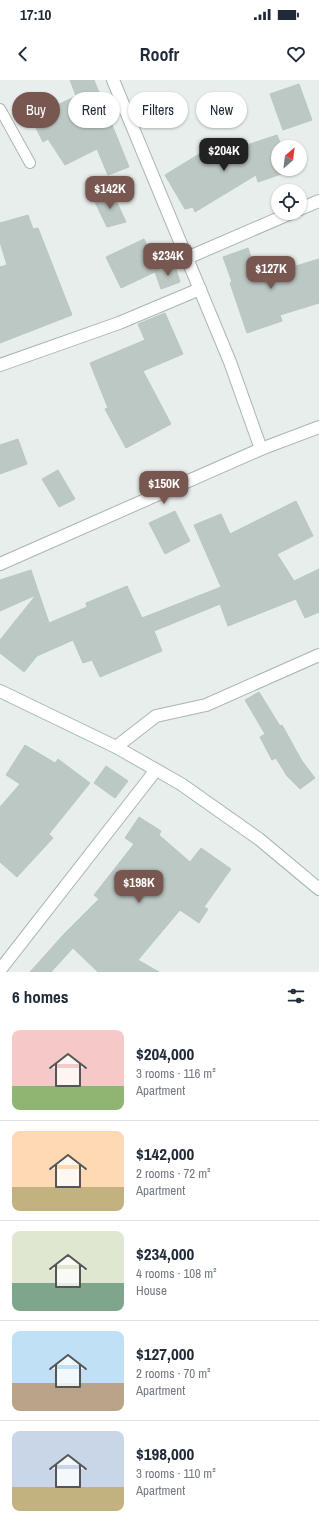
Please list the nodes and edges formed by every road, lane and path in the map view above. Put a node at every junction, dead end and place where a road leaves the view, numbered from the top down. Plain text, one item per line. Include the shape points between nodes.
1 (113, 80) edge
2 (0, 109) edge
3 (30, 163) dead end
4 (319, 201) edge
5 (307, 206) edge
6 (275, 220) edge
7 (187, 258) junction
8 (200, 289) junction
9 (0, 365) edge
10 (319, 427) edge
11 (261, 449) junction
12 (0, 564) edge
13 (319, 655) edge
14 (0, 691) edge
15 (116, 747) junction
16 (156, 770) junction
17 (319, 889) edge
18 (0, 970) edge

1 - 7 street
2 - 3 lane
4 - 5 street
6 - 7 street
7 - 8 street
8 - 9 street via 119,323
8 - 11 street via 230,362
10 - 11 street
11 - 12 street
13 - 15 street via 206,704 156,716
14 - 15 street
15 - 16 street
16 - 17 street via 259,839
16 - 18 street

